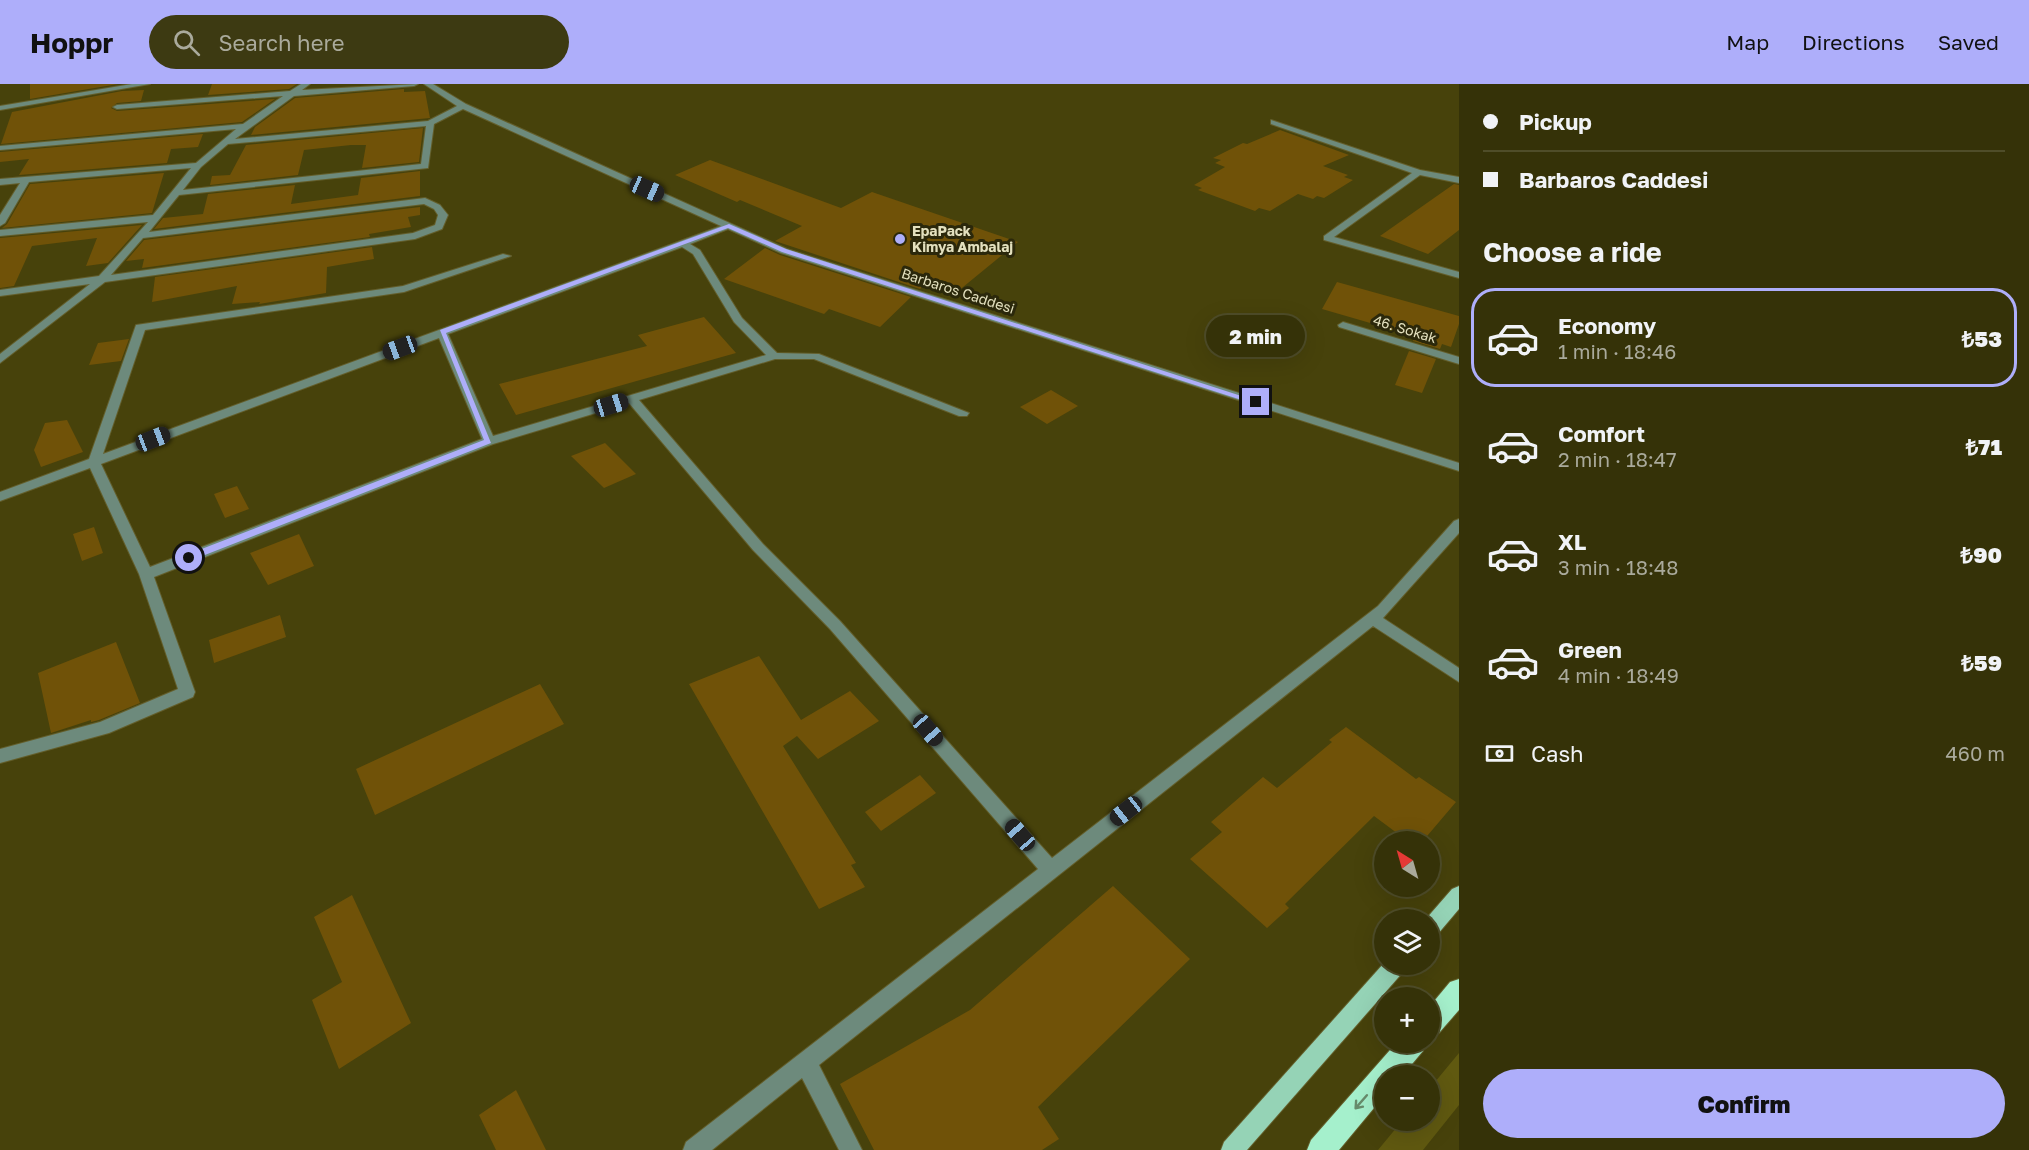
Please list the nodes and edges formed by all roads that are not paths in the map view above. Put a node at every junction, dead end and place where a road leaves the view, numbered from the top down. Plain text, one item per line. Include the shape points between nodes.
1 (146, 84) edge
2 (153, 84) edge
3 (306, 84) edge
4 (414, 84) edge
5 (428, 84) edge
6 (291, 95) junction
7 (143, 105) junction
8 (463, 106) junction
9 (117, 107) dead end
10 (0, 108) edge
11 (1274, 122) dead end
12 (430, 123) junction
13 (245, 126) junction
14 (226, 142) junction
15 (0, 148) edge
16 (198, 165) junction
17 (1418, 172) junction
18 (26, 180) junction
19 (1459, 180) edge
20 (0, 182) edge
21 (176, 193) junction
22 (156, 218) junction
23 (0, 223) edge
24 (729, 226) junction
25 (0, 233) edge
26 (139, 236) junction
27 (682, 243) junction
28 (506, 256) dead end
29 (1459, 275) edge
30 (102, 279) junction
31 (0, 293) edge
32 (1343, 325) dead end
33 (442, 332) junction
34 (774, 356) junction
35 (0, 360) edge
36 (1459, 361) edge
37 (631, 398) junction
38 (963, 412) dead end
39 (489, 441) junction
40 (94, 462) junction
41 (1459, 468) edge
42 (0, 497) edge
43 (1459, 524) edge
44 (146, 574) junction
45 (1372, 618) junction
46 (1459, 676) edge
47 (0, 756) edge
48 (1051, 870) junction
49 (1459, 895) edge
50 (1440, 917) edge
51 (1386, 975) edge
52 (1459, 991) edge
53 (1440, 1013) edge
54 (1404, 1053) edge
55 (806, 1062) junction
56 (694, 1150) edge
57 (851, 1150) edge
58 (1233, 1150) edge
59 (1321, 1150) edge

1 - 10 street via 49,96
2 - 7 street
3 - 6 street
4 - 6 street
5 - 8 street, Barbaros Caddesi
6 - 7 street
6 - 13 street
7 - 9 street
8 - 12 street
8 - 24 street, Barbaros Caddesi
11 - 17 street
12 - 14 street
12 - 21 street via 425,166
13 - 14 street
13 - 15 street
14 - 16 street
16 - 18 street
16 - 21 street
17 - 19 street
17 - 29 street via 1327,238
18 - 20 street
18 - 23 street
21 - 22 street
22 - 25 street
22 - 26 street
24 - 27 street
24 - 41 street, Barbaros Caddesi via 784,251
26 - 30 street
26 - 30 street via 425,201 441,210 444,219 439,227 416,237
27 - 33 street
27 - 34 street via 697,252 738,320
28 - 40 street via 404,289 140,327
30 - 31 street
30 - 35 street
32 - 36 street, 46. Sokak
33 - 39 street
33 - 40 street
34 - 37 street
34 - 38 street via 815,356
37 - 39 street
37 - 48 street via 758,547 836,626
39 - 44 street
40 - 42 street
40 - 44 street
43 - 45 street
44 - 47 street via 187,692 103,728
45 - 46 street
45 - 48 street
48 - 55 street
49 - 50 main road
51 - 58 main road
52 - 53 highway
54 -> 59 highway
55 - 56 street
55 - 57 street

